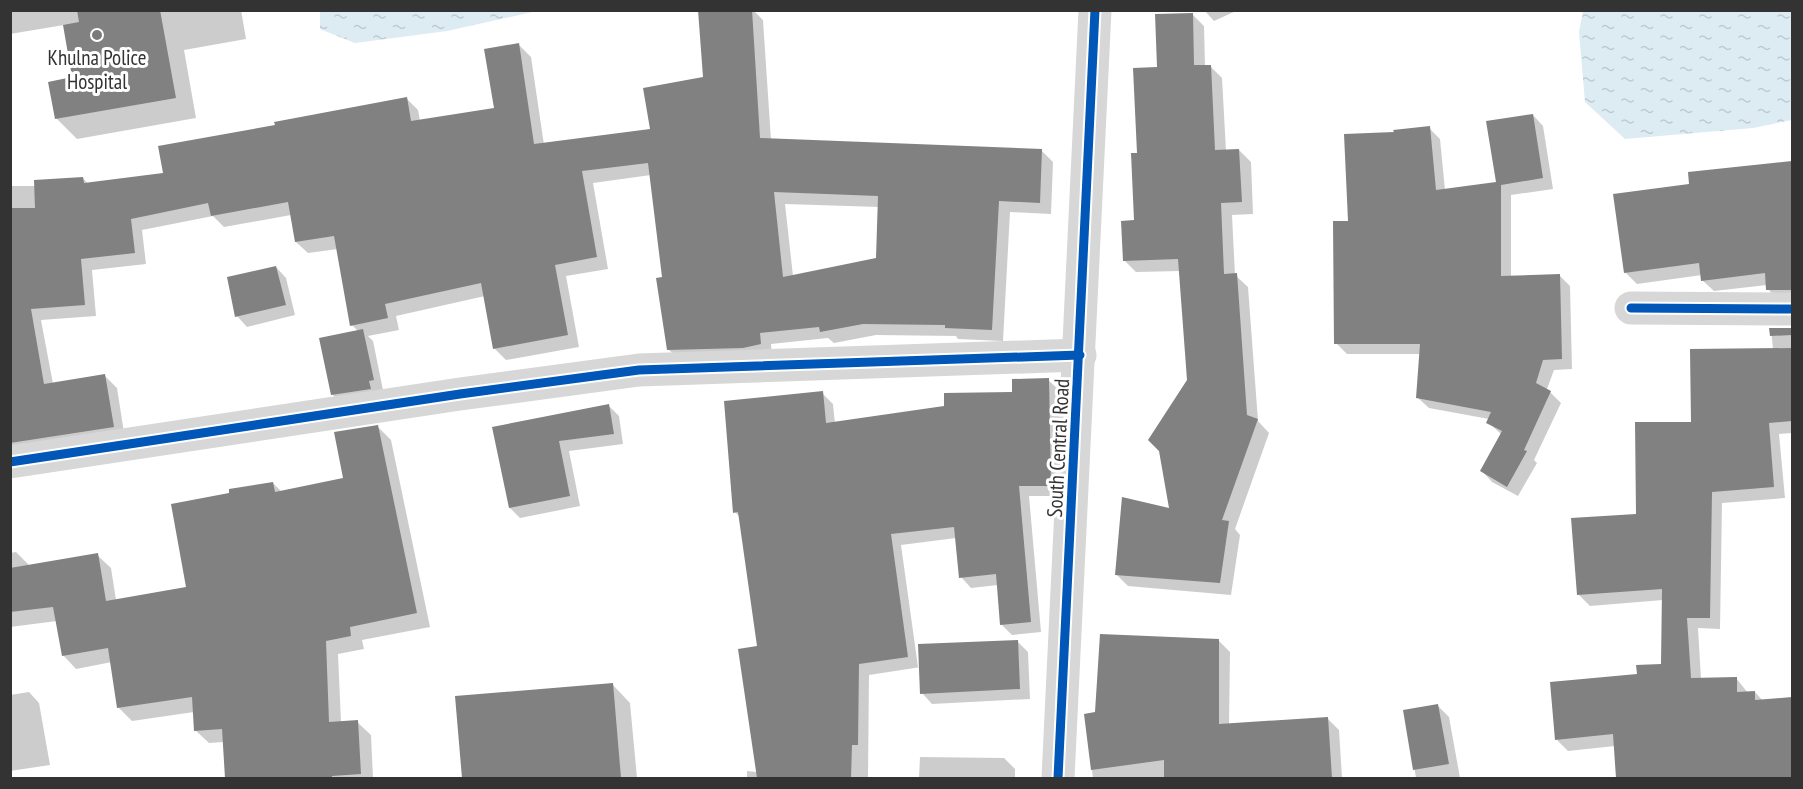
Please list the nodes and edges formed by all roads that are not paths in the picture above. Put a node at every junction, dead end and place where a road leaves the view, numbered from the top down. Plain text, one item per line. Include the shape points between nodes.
1 (1095, 10) edge
2 (1631, 308) dead end
3 (1792, 309) edge
4 (1080, 355) junction
5 (10, 462) edge
6 (1058, 778) edge

1 - 4 street, South Central Road
2 - 3 street
4 - 5 street via 639,370
4 - 6 street, South Central Road

